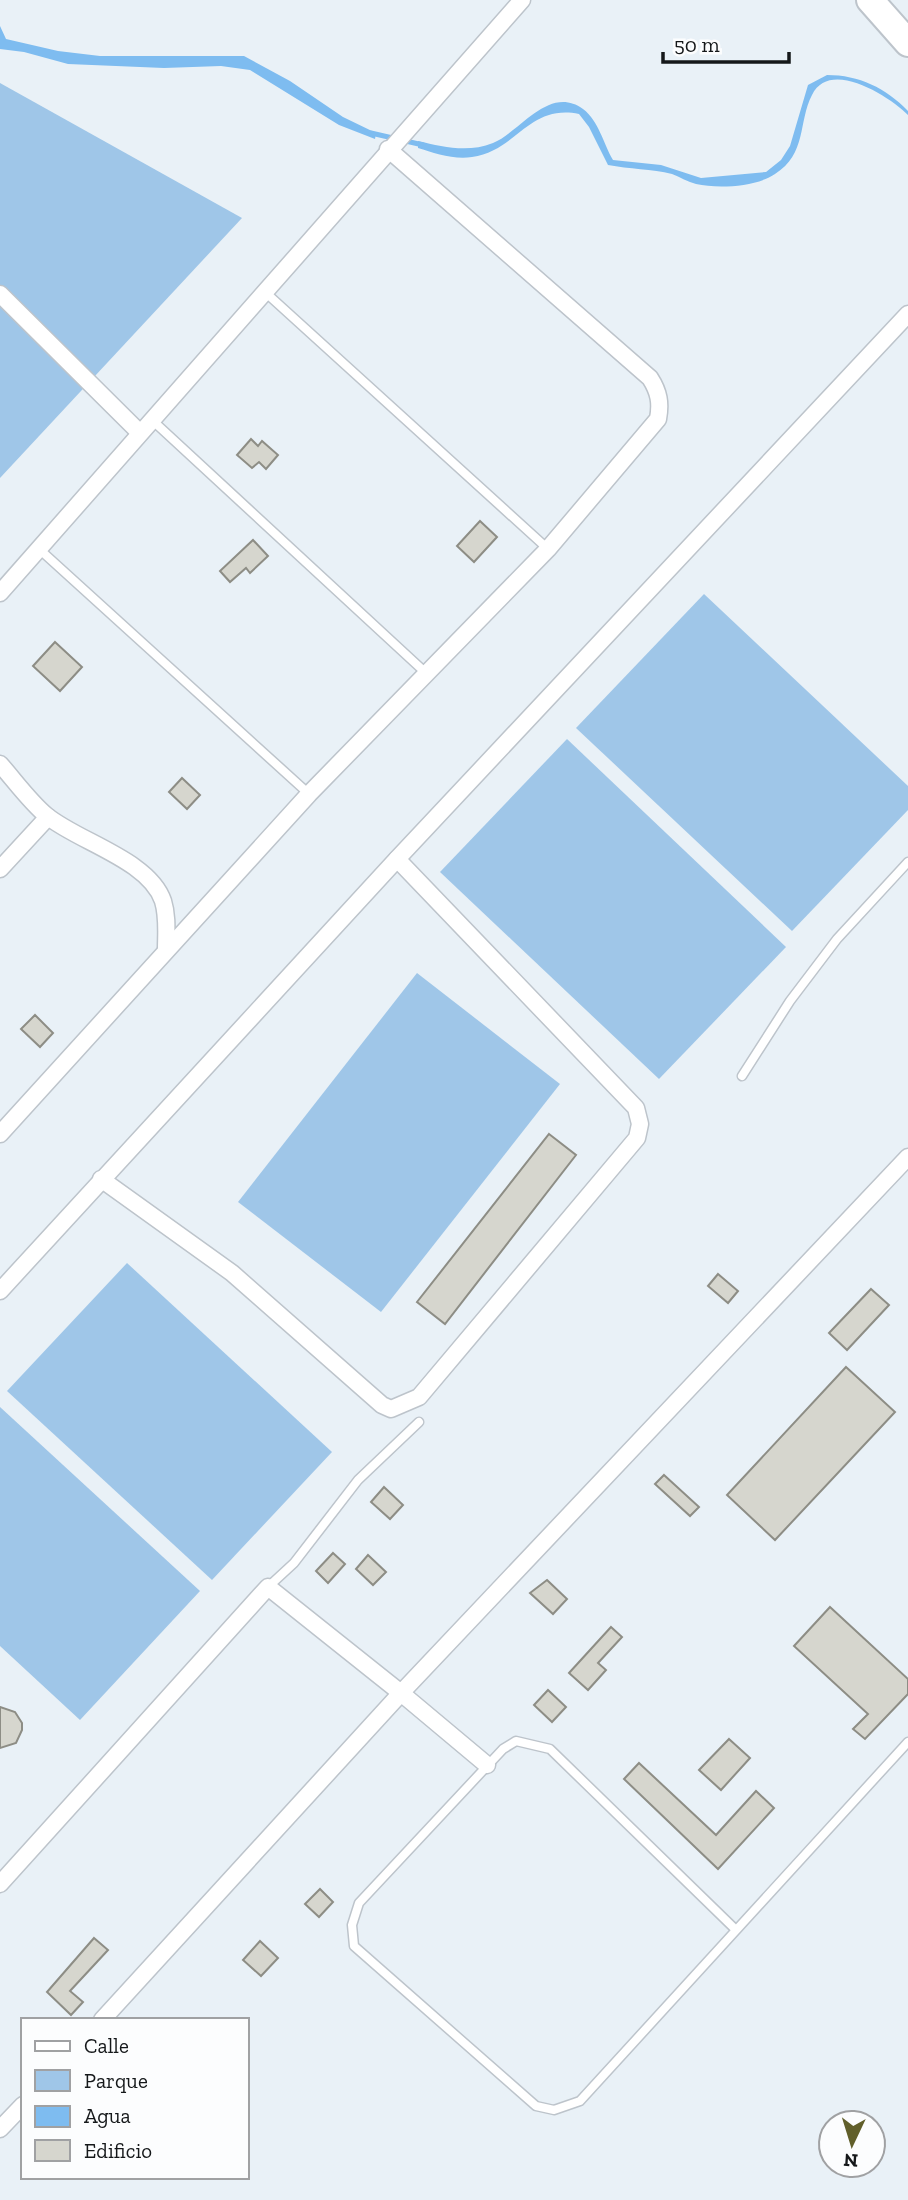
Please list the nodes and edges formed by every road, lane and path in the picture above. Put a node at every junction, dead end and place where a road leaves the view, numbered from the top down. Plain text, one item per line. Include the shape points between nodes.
1 (522, 0) edge
2 (870, 0) edge
3 (908, 43) edge
4 (394, 142) junction
5 (264, 290) junction
6 (0, 294) edge
7 (908, 314) edge
8 (151, 419) junction
9 (139, 432) junction
10 (38, 548) junction
11 (548, 549) junction
12 (0, 593) edge
13 (427, 674) junction
14 (0, 764) edge
15 (309, 794) junction
16 (48, 817) junction
17 (397, 859) junction
18 (908, 862) edge
19 (0, 869) edge
20 (166, 950) junction
21 (743, 1076) dead end
22 (0, 1134) edge
23 (908, 1157) edge
24 (102, 1179) junction
25 (0, 1291) edge
26 (419, 1422) dead end
27 (268, 1587) junction
28 (401, 1693) junction
29 (908, 1742) edge
30 (488, 1765) junction
31 (0, 1884) edge
32 (735, 1929) junction
33 (104, 2018) edge
34 (21, 2107) edge
35 (0, 2129) edge

1 - 4 street
2 - 3 highway
4 - 5 street
4 - 11 street via 658,390 658,419
5 - 8 street
5 - 11 lane
6 - 9 street
7 - 17 street
8 - 9 street
8 - 13 lane
9 - 10 street
10 - 12 street
10 - 15 lane
11 - 13 street
13 - 15 street
14 - 16 street
15 - 20 street
16 - 19 street
16 - 20 street via 135,868 151,884 163,899
17 - 24 street
17 - 24 street via 636,1108 640,1124 637,1138 418,1397 391,1409 382,1405 232,1273
18 - 21 lane via 837,939 790,1001
20 - 22 street
23 - 28 street
24 - 25 street
26 - 27 lane via 358,1480 294,1563
27 - 28 street
27 - 31 street
28 - 30 street
28 - 33 street
29 - 32 lane
30 - 32 lane via 516,1741 550,1749
30 - 32 lane via 359,1903 352,1925 354,1946 537,2106 554,2110 580,2101
34 - 35 street

